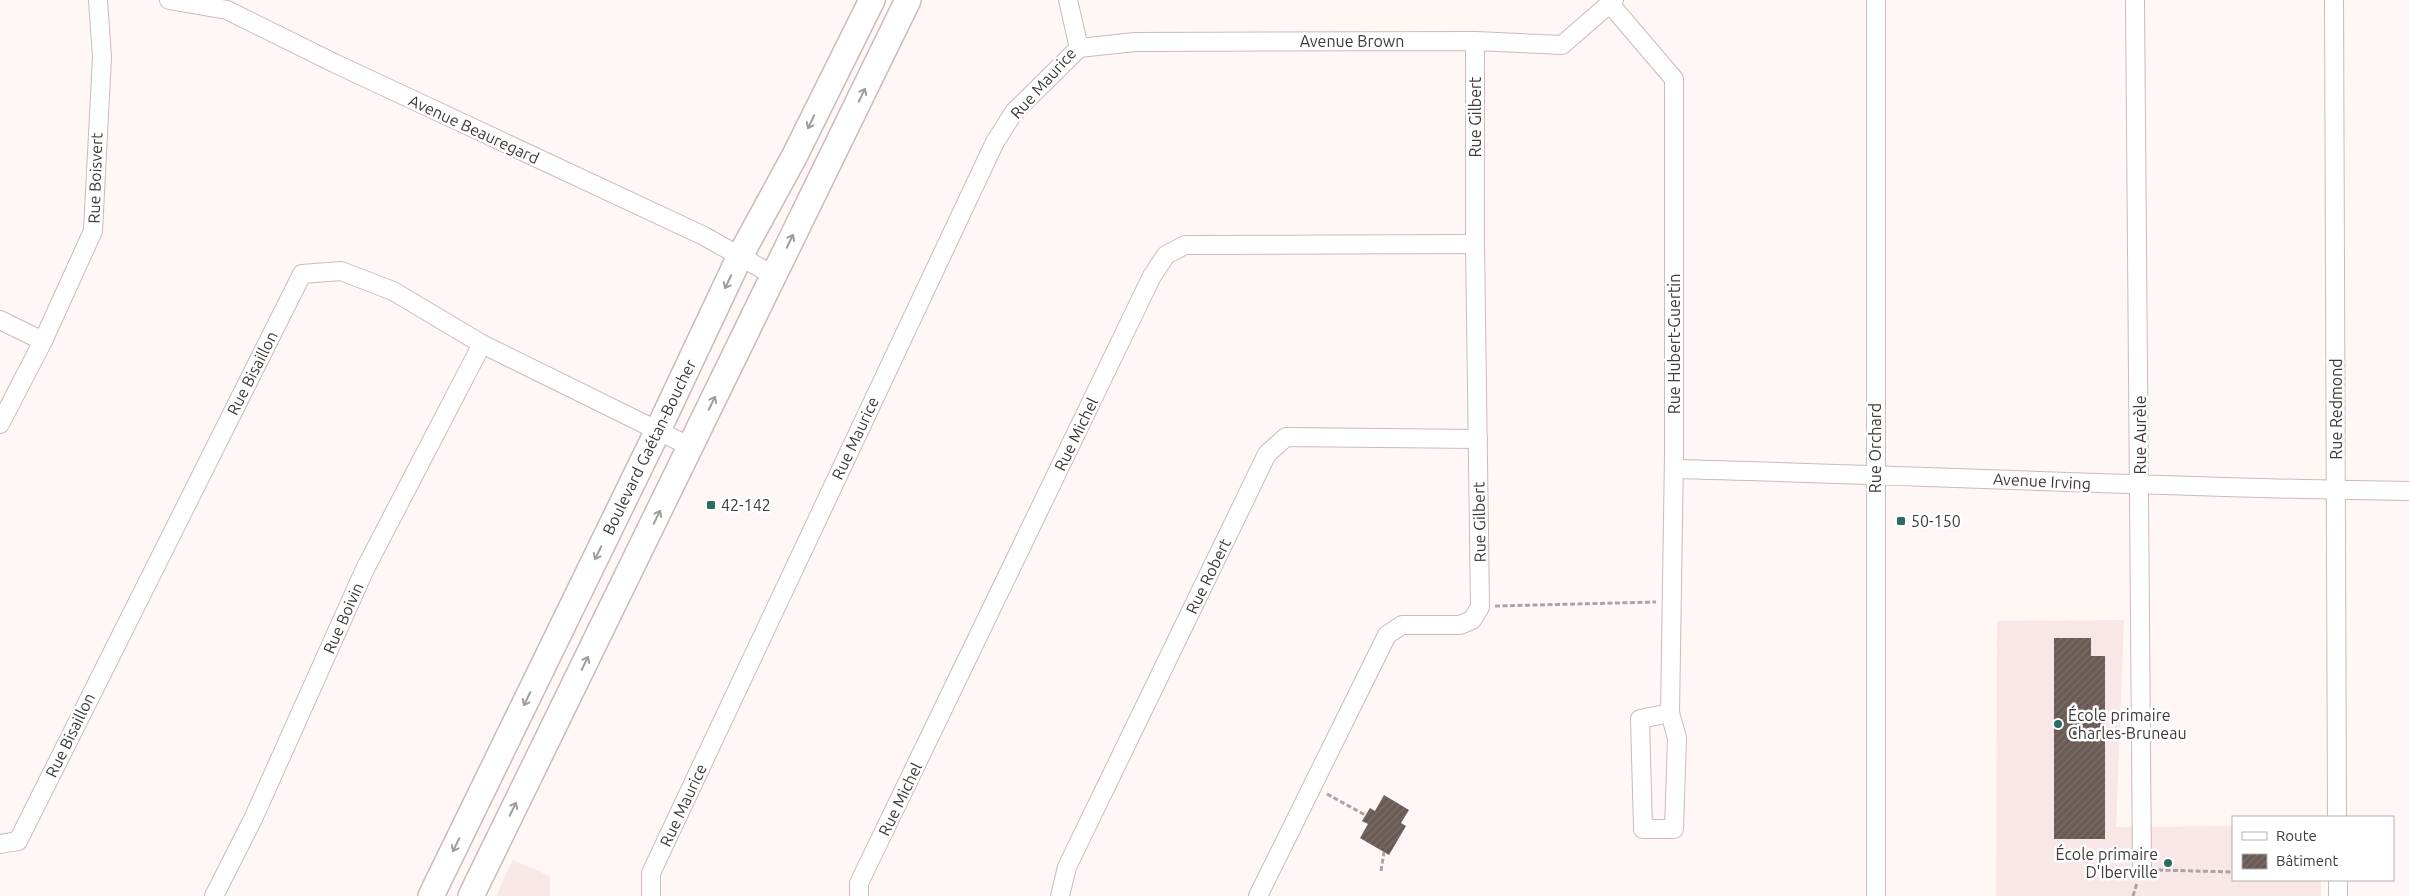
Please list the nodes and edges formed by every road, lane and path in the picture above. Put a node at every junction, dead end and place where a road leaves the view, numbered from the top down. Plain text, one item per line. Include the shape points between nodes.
1 (98, 0) edge
2 (168, 0) edge
3 (872, 0) edge
4 (908, 0) edge
5 (1068, 0) edge
6 (1876, 0) edge
7 (2136, 0) edge
8 (2334, 0) edge
9 (1612, 2) edge
10 (1475, 40) junction
11 (1079, 48) junction
12 (1475, 244) junction
13 (740, 256) junction
14 (773, 275) junction
15 (0, 320) edge
16 (43, 341) junction
17 (482, 344) junction
18 (0, 424) edge
19 (658, 430) junction
20 (1478, 439) junction
21 (691, 447) junction
22 (1674, 469) junction
23 (1875, 474) junction
24 (2140, 486) junction
25 (2336, 490) junction
26 (2409, 490) edge
27 (1672, 602) junction
28 (1480, 607) junction
29 (1670, 714) junction
30 (1313, 786) junction
31 (1365, 815) dead end
32 (2338, 816) edge
33 (0, 844) edge
34 (1384, 852) dead end
35 (445, 868) junction
36 (2142, 869) joint
37 (1381, 871) dead end
38 (2232, 872) edge
39 (2338, 881) edge
40 (474, 890) edge
41 (214, 896) edge
42 (431, 896) edge
43 (650, 896) edge
44 (859, 896) edge
45 (1060, 896) edge
46 (1258, 896) edge
47 (1876, 896) edge
48 (2338, 896) edge

1 - 16 street, Rue Boisvert via 102,57 93,231
2 - 13 street, Avenue Beauregard via 227,10
3 -> 13 main road, Boulevard Gaétan-Boucher via 794,157
14 -> 4 main road
5 - 11 street, Rue Maurice
6 - 23 street, Rue Orchard
7 - 24 street, Rue Aurèle
8 - 25 street, Rue Redmond
9 - 10 street, Avenue Brown via 1562,45
9 - 22 street, Rue Hubert-Guertin via 1674,79
10 - 11 street, Avenue Brown via 1135,42
10 - 12 street, Rue Gilbert
11 - 43 street, Rue Maurice via 1014,112 995,142 652,872
12 - 20 street, Rue Gilbert
12 - 44 street, Rue Michel via 1185,245 1166,255 1152,276 859,883
13 - 14 street, Avenue Beauregard
13 -> 19 main road, Boulevard Gaétan-Boucher
21 -> 14 main road
15 - 16 street
16 - 18 street, Rue Boisvert
17 - 19 street, Rue Bisaillon
17 - 33 street, Rue Bisaillon via 393,291 341,271 302,274 18,841
17 - 41 street, Rue Boivin via 365,569 253,819
19 - 21 street, Rue Bisaillon
19 -> 35 main road, Boulevard Gaétan-Boucher
20 - 28 street, Rue Gilbert
20 - 45 street, Rue Robert via 1286,437 1267,454 1067,867
40 -> 21 main road
22 - 23 street, Avenue Irving
22 - 27 street, Rue Hubert-Guertin
23 - 24 street, Avenue Irving
23 - 47 street, Rue Orchard
24 - 25 street, Avenue Irving
24 - 36 street, Rue Aurèle
25 - 26 street, Avenue Irving
25 - 32 street, Rue Redmond
27 - 28 path
27 - 29 street, Rue Hubert-Guertin
28 - 30 street via 1472,620 1460,625 1402,625 1387,635
29 - 29 street, Rue Hubert-Guertin via 1677,738 1674,829 1643,829 1640,719
30 - 31 path
30 - 46 street
34 - 37 path
35 - 40 main road
35 - 42 main road, Boulevard Gaétan-Boucher
36 - 38 path
39 - 48 street

